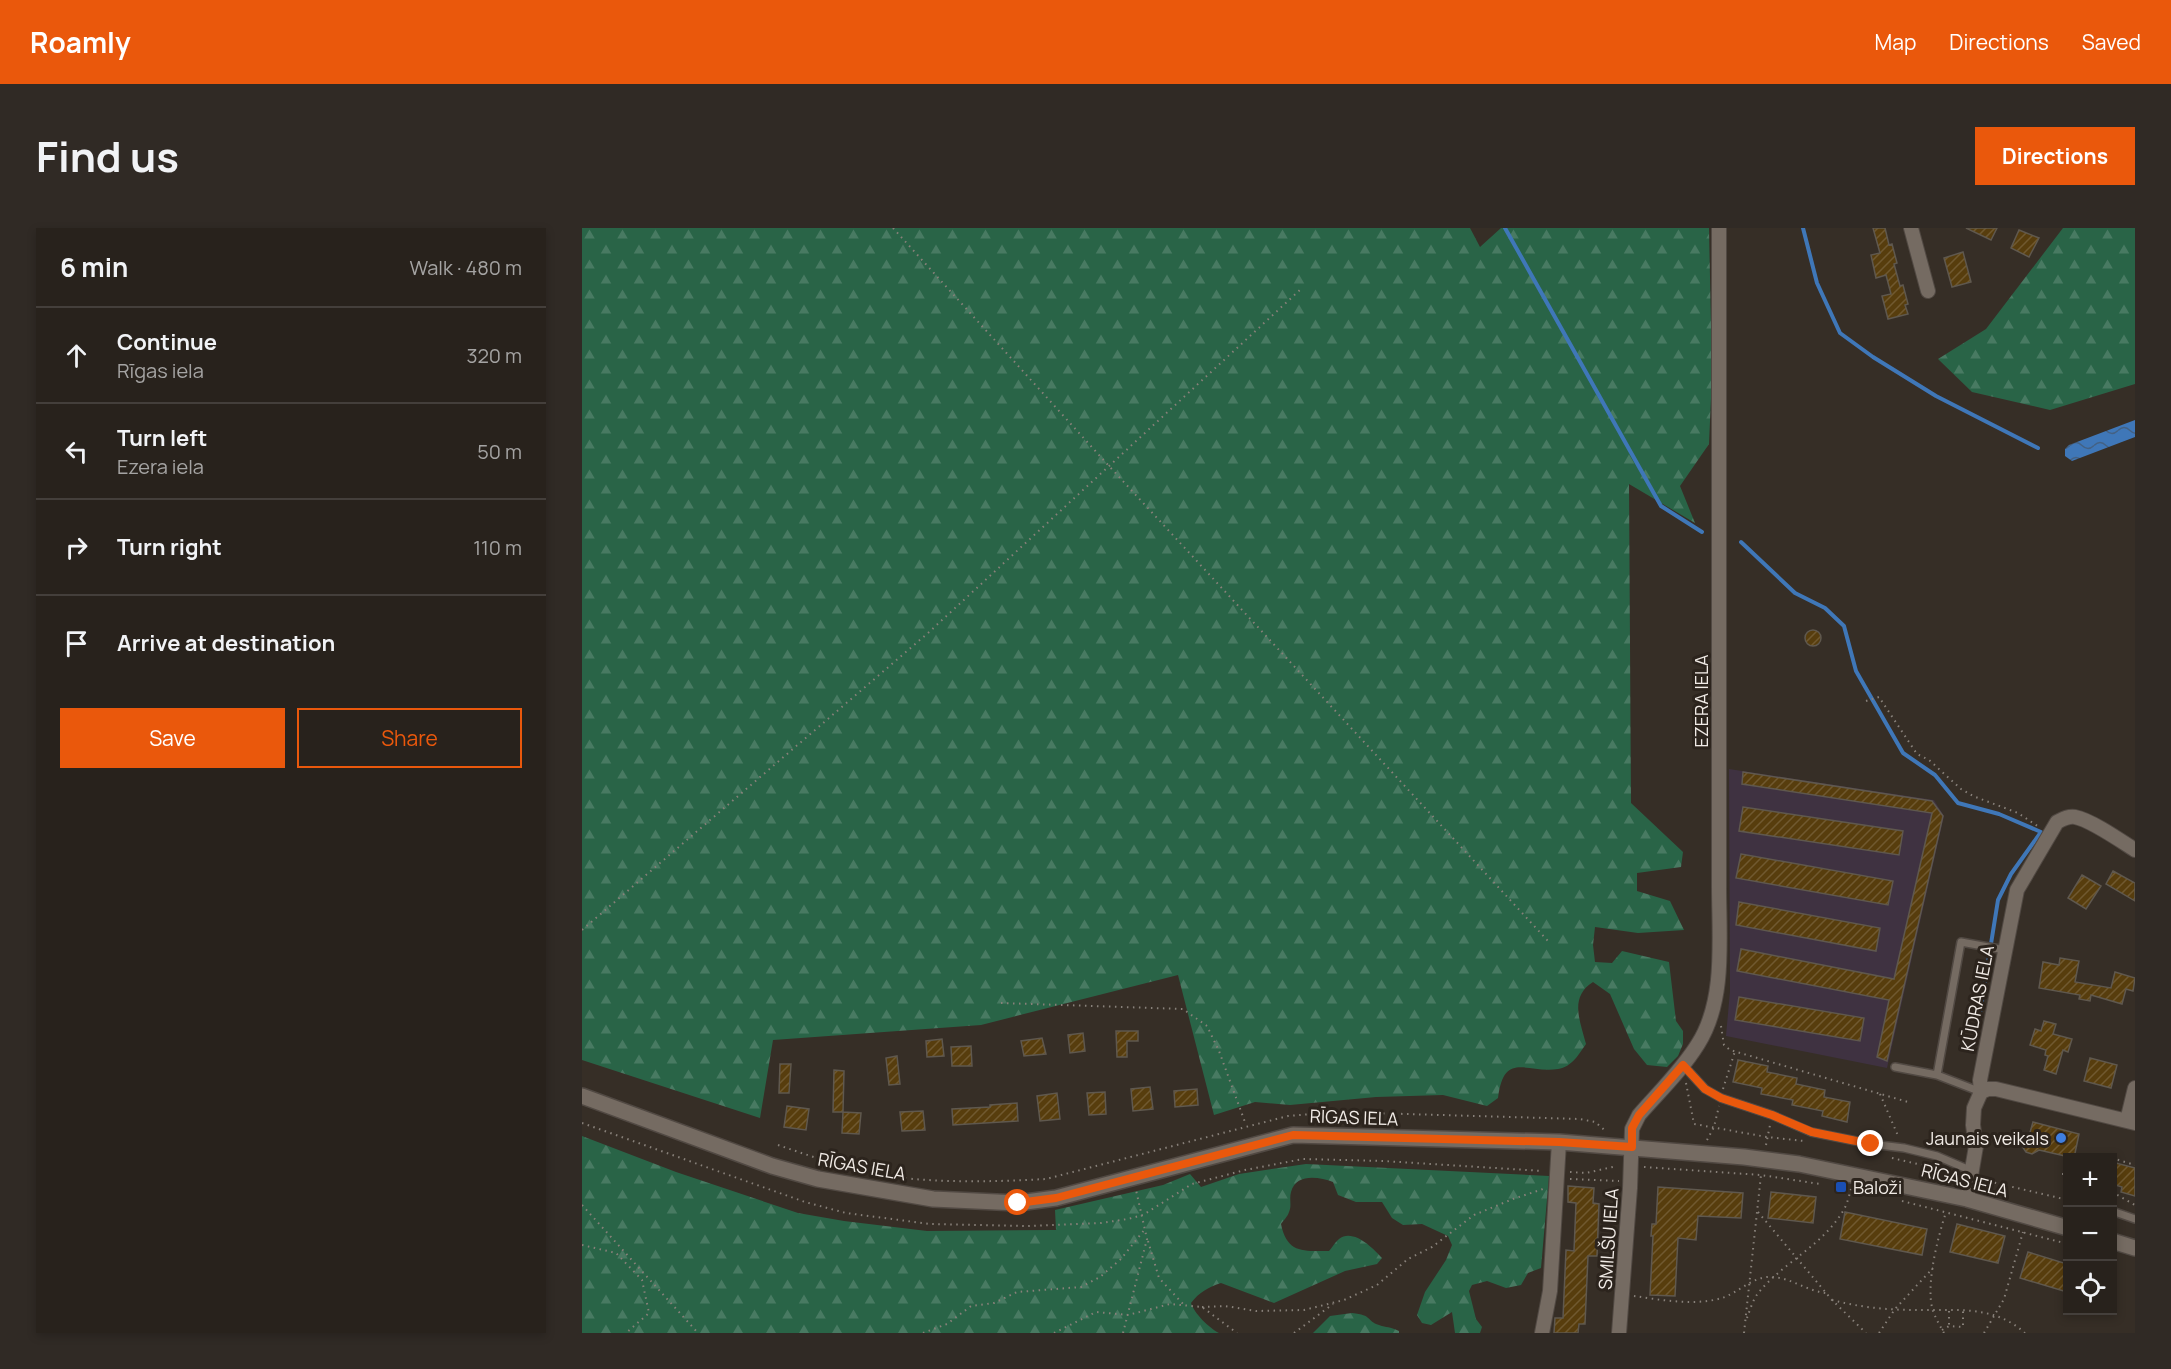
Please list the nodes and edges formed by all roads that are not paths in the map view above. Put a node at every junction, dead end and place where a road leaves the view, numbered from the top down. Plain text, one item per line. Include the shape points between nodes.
1 (1719, 228) edge
2 (1911, 228) edge
3 (1928, 291) dead end
4 (2135, 850) edge
5 (2005, 950) junction
6 (1683, 1065) junction
7 (1895, 1066) dead end
8 (1937, 1075) junction
9 (2135, 1088) edge
10 (1981, 1092) junction
11 (582, 1096) edge
12 (2131, 1122) edge
13 (1559, 1142) junction
14 (1627, 1147) junction
15 (1972, 1171) junction
16 (1966, 1199) junction
17 (2117, 1213) edge
18 (2135, 1219) edge
19 (2063, 1227) edge
20 (2117, 1243) edge
21 (2135, 1248) edge
22 (1542, 1333) edge
23 (1619, 1333) edge

1 - 6 street, EZERA IELA via 1717,982 1708,1023
2 - 3 street
4 - 5 street, KŪDRAS IELA via 2075,817 2057,822 2017,890
5 - 8 lane via 1961,942
5 - 10 street, KŪDRAS IELA
6 - 14 street, EZERA IELA via 1639,1115
6 - 15 lane via 1705,1089 1721,1098 1812,1132 1937,1156
7 - 8 lane
8 - 10 lane
9 - 12 street
10 - 12 street via 1996,1089
10 - 15 street, KŪDRAS IELA via 1974,1108 1976,1146
11 - 13 main road, RĪGAS IELA via 772,1166 818,1179 933,1199 1018,1203 1056,1198 1293,1135
13 - 14 main road, RĪGAS IELA
13 - 22 street via 1550,1290
14 - 16 main road, RĪGAS IELA via 1789,1163
14 - 23 street, SMILŠU IELA via 1631,1166
15 - 16 street, KŪDRAS IELA
16 - 19 main road, RĪGAS IELA
17 - 18 lane
20 - 21 main road

